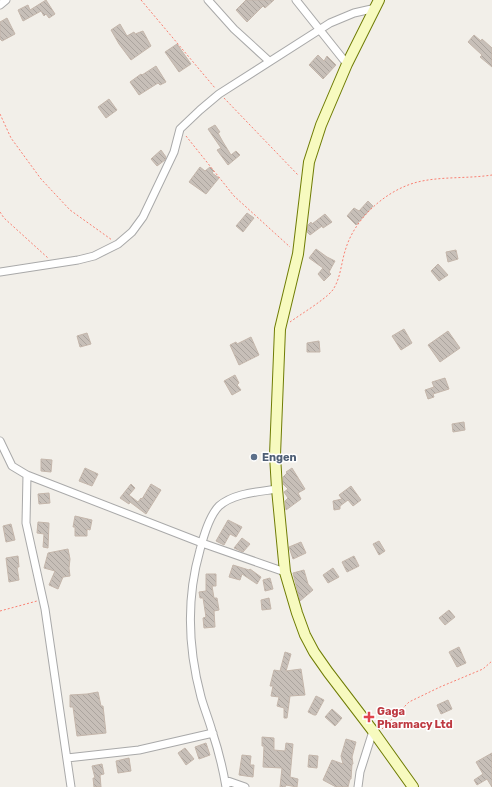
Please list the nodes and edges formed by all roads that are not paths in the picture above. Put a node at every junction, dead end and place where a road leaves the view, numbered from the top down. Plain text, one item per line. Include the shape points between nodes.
1 (6, 0) edge
2 (208, 0) edge
3 (296, 0) edge
4 (377, 4) edge
5 (0, 5) edge
6 (320, 29) junction
7 (269, 61) junction
8 (347, 64) junction
9 (0, 272) edge
10 (0, 441) edge
11 (26, 475) junction
12 (277, 489) junction
13 (202, 543) junction
14 (285, 572) junction
15 (213, 733) junction
16 (374, 734) junction
17 (67, 758) junction
18 (226, 783) edge
19 (71, 787) edge
20 (245, 787) edge
21 (358, 787) edge
22 (413, 787) edge

1 - 5 street
2 - 7 street via 234,29
3 - 6 street
4 - 6 street
4 - 8 main road
6 - 7 street
6 - 8 street
7 - 9 street via 219,94 180,129 174,152 143,217 132,232 118,244 94,256 78,260
8 - 12 main road via 321,125 310,162 298,254 280,329 275,455
10 - 11 street via 12,466
11 - 13 street
11 - 17 street via 26,523 43,599
12 - 13 street via 238,497 222,504 212,515
12 - 14 main road
13 - 14 street
13 - 15 street via 191,586 190,639 201,696
14 - 16 main road via 297,613 314,652
15 - 17 street via 139,750
15 - 18 street
16 - 21 street via 360,772
16 - 22 main road
17 - 19 street
18 - 20 street

